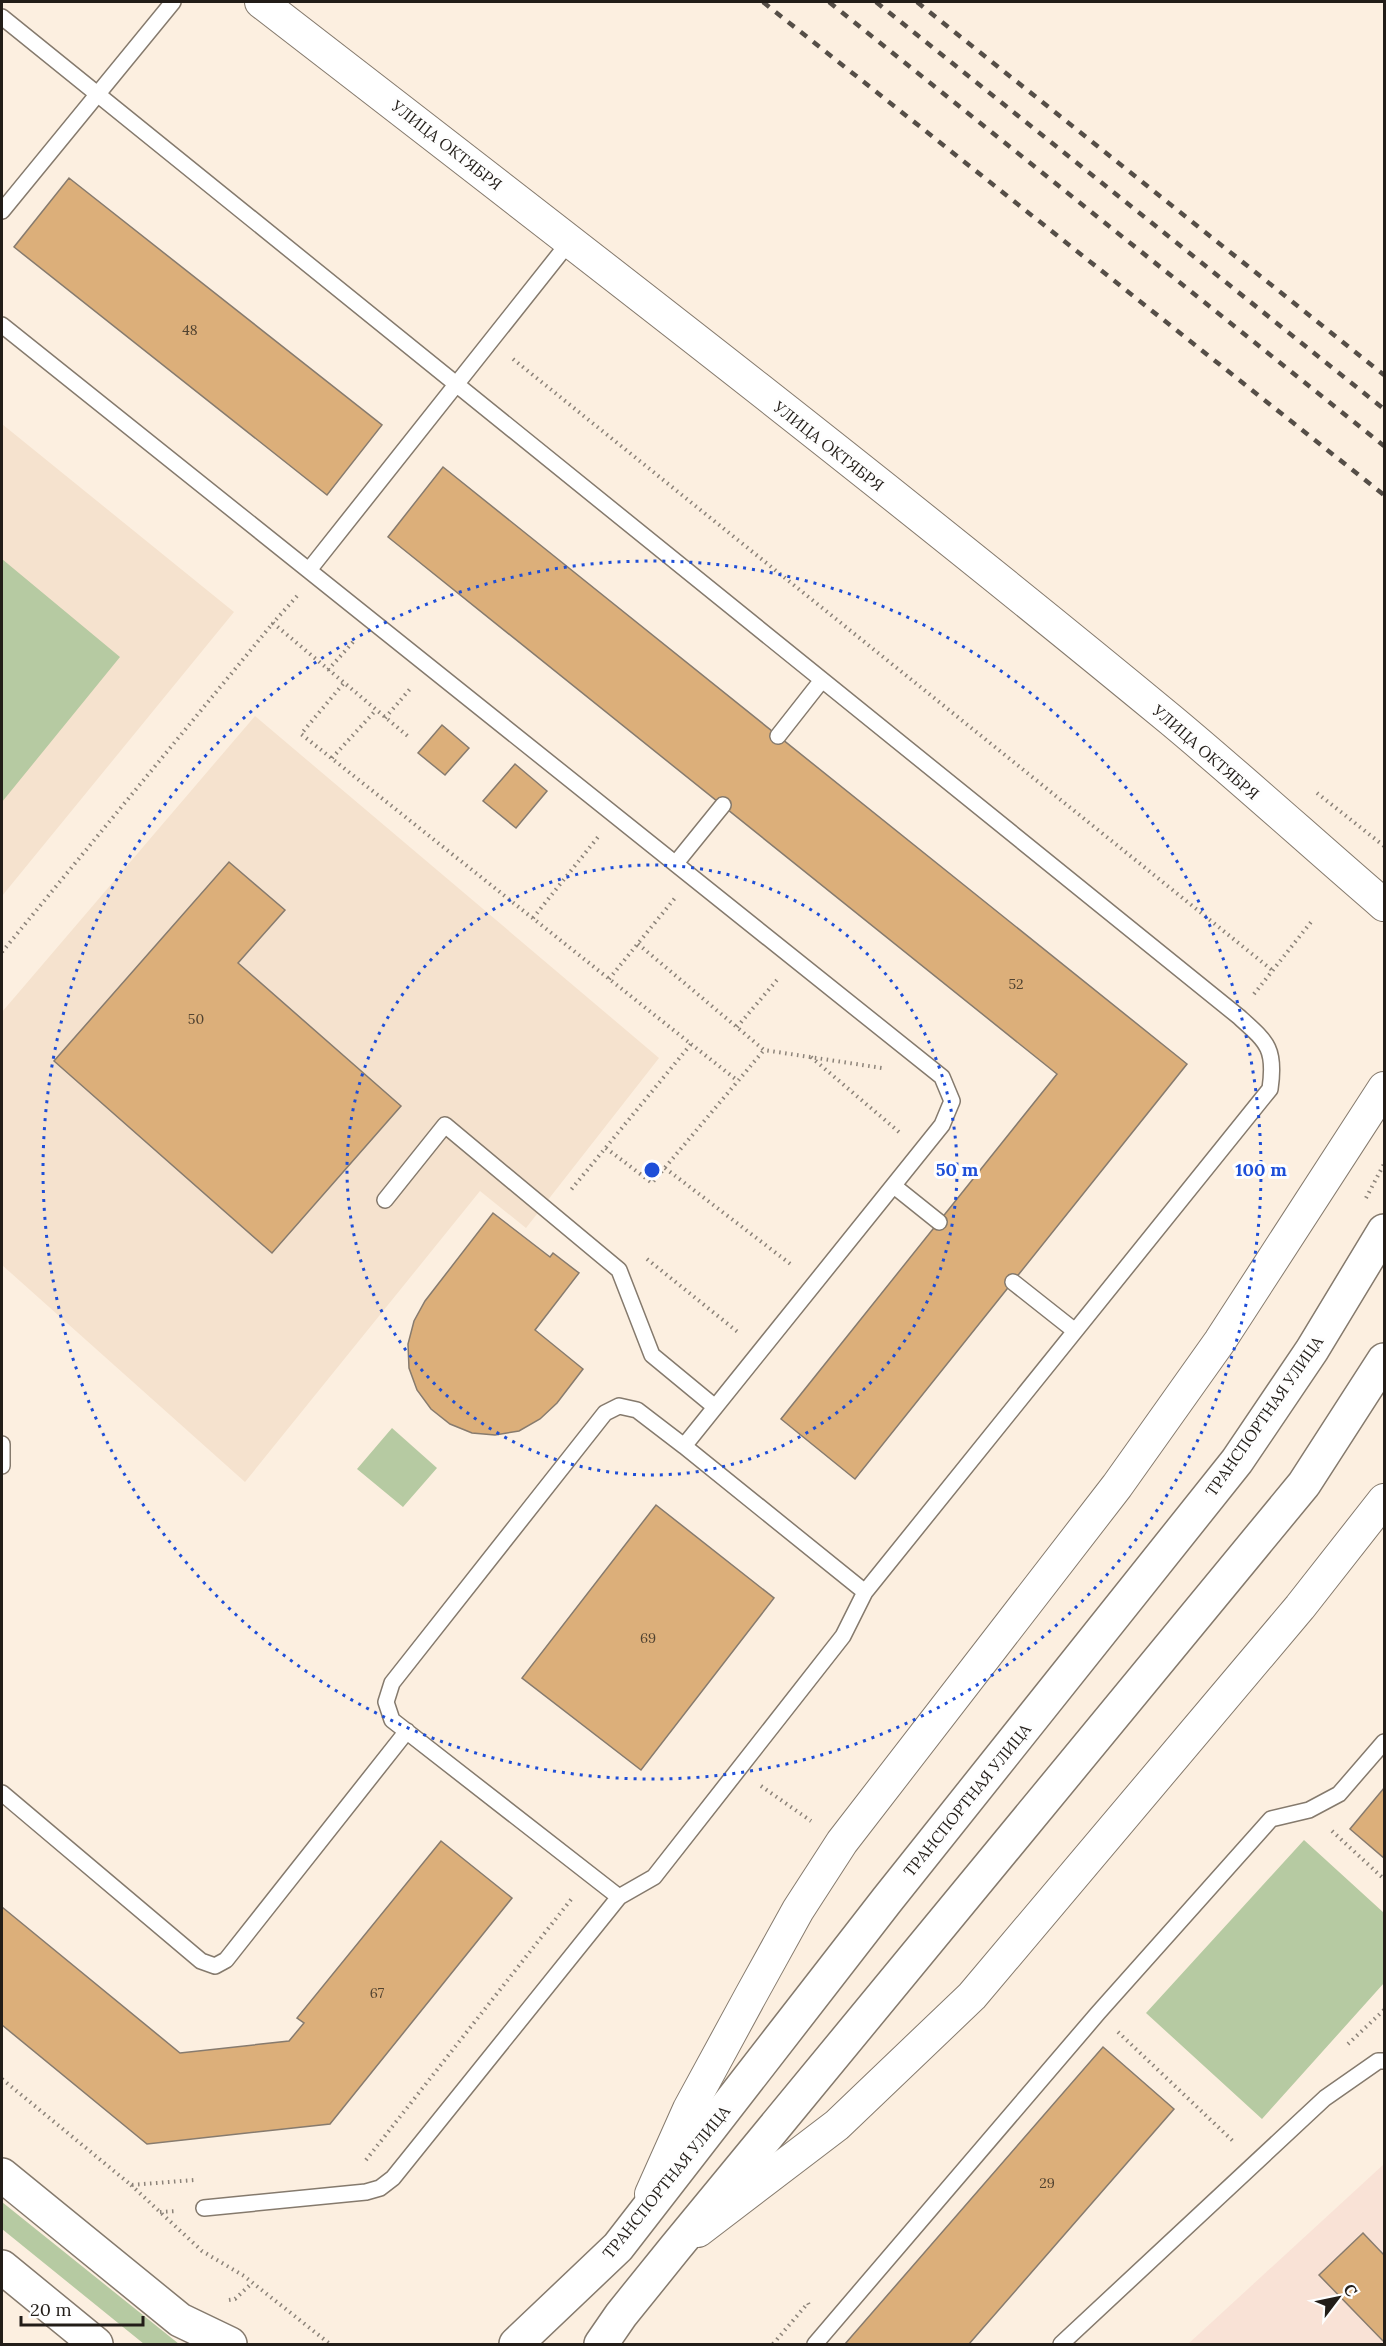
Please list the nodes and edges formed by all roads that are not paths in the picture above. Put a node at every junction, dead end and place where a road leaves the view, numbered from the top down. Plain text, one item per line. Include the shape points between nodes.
1 (173, 2) edge
2 (261, 2) edge
3 (2, 17) edge
4 (97, 94) junction
5 (2, 211) edge
6 (570, 241) junction
7 (2, 325) edge
8 (456, 385) junction
9 (312, 573) junction
10 (822, 680) junction
11 (778, 736) dead end
12 (723, 805) dead end
13 (676, 863) junction
14 (1384, 905) edge
15 (1384, 1088) edge
16 (894, 1186) junction
17 (386, 1200) dead end
18 (939, 1222) dead end
19 (1384, 1231) edge
20 (1013, 1282) dead end
21 (1075, 1331) junction
22 (1377, 1374) edge
23 (715, 1407) junction
24 (2, 1444) edge
25 (684, 1446) junction
26 (2, 1466) edge
27 (1384, 1500) edge
28 (865, 1592) junction
29 (406, 1731) junction
30 (1384, 1742) edge
31 (2, 1793) edge
32 (619, 1897) junction
33 (1384, 2061) edge
34 (2, 2175) edge
35 (204, 2208) dead end
36 (639, 2221) junction
37 (675, 2248) junction
38 (2, 2267) edge
39 (96, 2344) edge
40 (230, 2344) edge
41 (516, 2344) edge
42 (602, 2344) edge
43 (815, 2344) edge
44 (1060, 2344) edge

1 - 4 lane
2 - 6 street, УЛИЦА ОКТЯБРЯ
3 - 4 lane
4 - 5 lane
4 - 8 lane
6 - 8 lane
6 - 14 street, УЛИЦА ОКТЯБРЯ via 1173,722
7 - 9 lane
8 - 9 lane
8 - 10 lane
9 - 13 lane
10 - 11 lane
10 - 21 lane via 1238,1016 1264,1040 1274,1065 1270,1089
12 - 13 lane
13 - 16 lane via 942,1077 952,1101 942,1125
15 - 36 street via 1226,1331 1117,1486 842,1842 798,1910 689,2109
16 - 18 lane
16 - 23 lane
17 - 23 lane via 445,1125 619,1270 652,1355
19 - 36 street, ТРАНСПОРТНАЯ УЛИЦА via 1312,1350 1237,1461 887,1900
20 - 21 lane
21 - 28 lane
22 - 37 street via 1304,1484
23 - 25 lane
24 - 26 lane
25 - 28 lane
25 - 29 lane via 637,1410 619,1406 605,1413 392,1683 386,1702 392,1720
27 - 37 street via 1300,1607 972,1996 837,2125
28 - 32 lane via 843,1636 654,1877
29 - 31 lane via 226,1960 215,1966 201,1961
29 - 32 lane
30 - 43 lane via 1339,1794 1309,1810 1271,1820 1098,2013
32 - 35 lane via 393,2178 380,2188
33 - 44 lane via 1378,2061 1325,2098
34 - 40 street via 180,2320
36 - 41 street, ТРАНСПОРТНАЯ УЛИЦА via 618,2247
37 - 42 street
38 - 39 street

